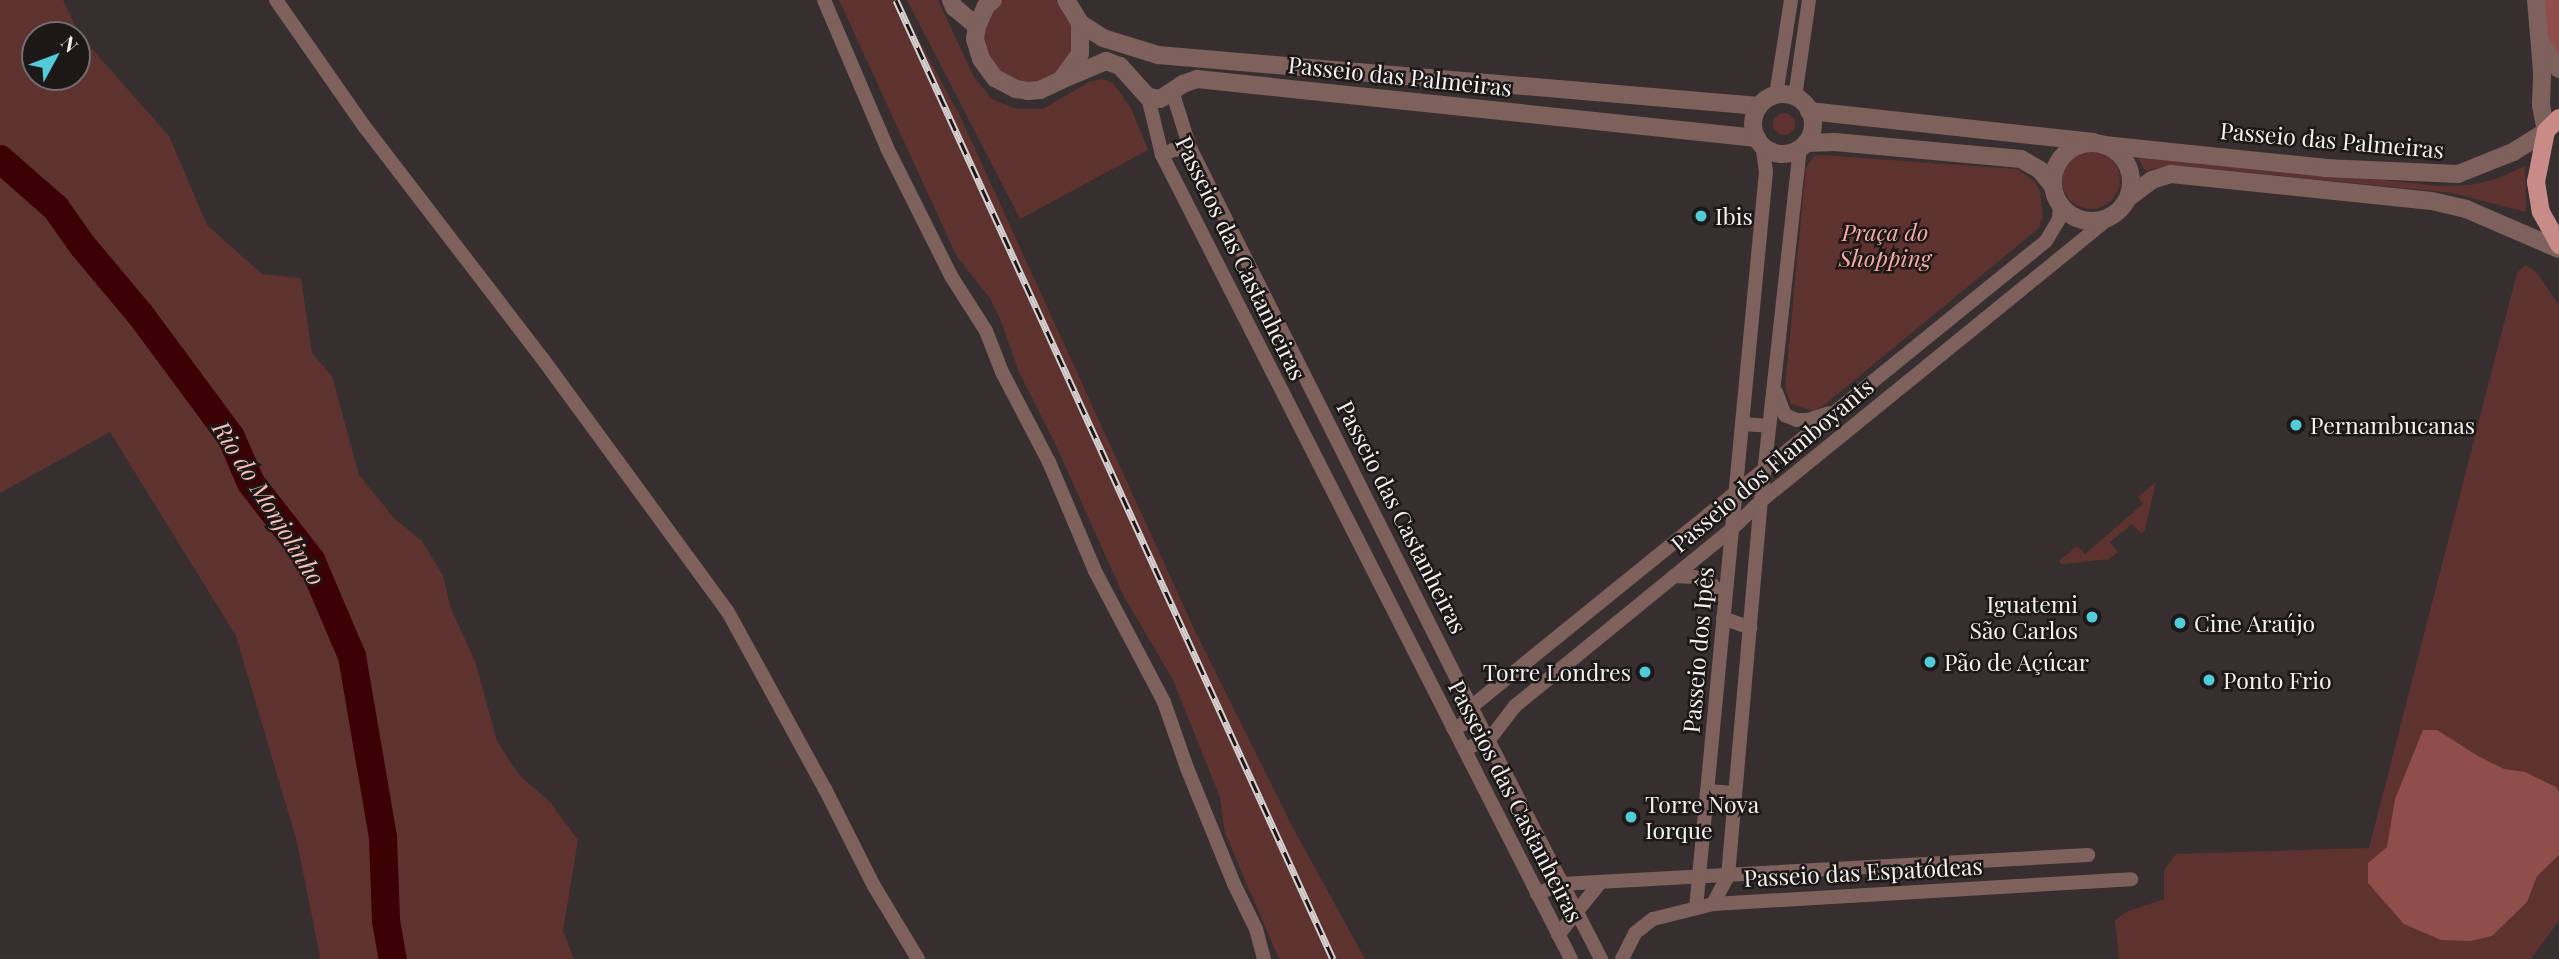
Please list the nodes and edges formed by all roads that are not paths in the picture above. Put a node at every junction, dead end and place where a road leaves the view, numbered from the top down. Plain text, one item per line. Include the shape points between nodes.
1 (276, 0) edge
2 (824, 0) edge
3 (951, 0) edge
4 (993, 0) edge
5 (1066, 0) edge
6 (1791, 0) edge
7 (1810, 0) edge
8 (2536, 0) edge
9 (1080, 23) junction
10 (977, 26) junction
11 (2540, 37) junction
12 (1158, 55) junction
13 (2559, 69) edge
14 (1062, 80) junction
15 (1178, 87) junction
16 (1776, 95) junction
17 (1148, 97) junction
18 (1795, 97) junction
19 (1759, 106) junction
20 (1809, 111) junction
21 (2553, 125) edge
22 (1759, 142) junction
23 (2099, 144) junction
24 (1803, 146) junction
25 (1189, 148) junction
26 (1162, 155) junction
27 (2053, 187) junction
28 (2128, 198) junction
29 (2060, 205) junction
30 (2112, 216) junction
31 (2559, 247) edge
32 (1774, 385) junction
33 (1840, 408) junction
34 (1742, 424) junction
35 (1769, 426) junction
36 (1790, 448) junction
37 (1804, 466) junction
38 (1765, 468) junction
39 (1735, 493) junction
40 (1761, 500) junction
41 (1732, 529) junction
42 (1676, 541) junction
43 (1699, 556) junction
44 (1756, 562) junction
45 (1729, 564) junction
46 (1674, 576) junction
47 (1725, 599) junction
48 (1723, 618) junction
49 (1750, 628) junction
50 (1500, 683) junction
51 (1468, 701) junction
52 (1441, 704) junction
53 (1515, 706) junction
54 (1453, 728) junction
55 (1489, 740) junction
56 (1464, 749) junction
57 (1707, 791) junction
58 (1735, 793) junction
59 (2088, 855) dead end
60 (1728, 876) junction
61 (1699, 878) junction
62 (2131, 879) dead end
63 (1561, 884) junction
64 (1599, 884) junction
65 (1537, 894) junction
66 (1713, 904) junction
67 (1696, 908) junction
68 (1576, 912) junction
69 (1558, 935) junction
70 (1599, 954) edge
71 (918, 959) edge
72 (1264, 959) edge
73 (1571, 959) edge
74 (1577, 959) edge
75 (1622, 959) edge

1 - 71 street via 728,612 874,886
2 - 72 street via 887,148 951,276 986,331 1095,570 1164,702
3 - 10 street
4 - 10 street
5 - 9 street
6 - 16 street
7 - 18 street
8 - 11 street
9 - 12 street, Passeio das Palmeiras via 1103,38
9 - 14 street via 1080,54
10 - 14 street via 981,59 995,78 1028,91
11 - 13 street
11 - 21 street via 2541,105
12 - 15 street via 1174,68
12 - 19 street, Passeio das Palmeiras
14 - 17 street via 1100,62 1112,62
15 - 17 street, Passeio das Palmeiras via 1160,99
15 - 22 street, Passeio das Palmeiras via 1197,79
15 - 25 street, Passeio das Castanheiras
16 - 18 street
16 - 19 street
17 - 26 street, Passeios das Castanheiras
18 - 20 street
19 - 22 street via 1753,122
20 - 23 street, Passeio das Palmeiras
20 - 24 street via 1813,127
21 - 23 street, Passeio das Palmeiras via 2484,165 2438,175
21 - 31 main road via 2538,166 2538,197
22 - 24 street via 1785,154
22 - 34 street, Passeio dos Ipês via 1766,172
23 - 27 street via 2067,151 2053,173
23 - 28 street via 2126,161
24 - 27 street via 1835,142 2021,159 2040,170
24 - 32 street
25 - 26 street
25 - 51 street, Passeio das Castanheiras
26 - 52 street, Passeios das Castanheiras
27 - 29 street
28 - 30 street
28 - 31 street via 2152,180 2171,174 2432,201 2466,209
29 - 30 street via 2088,221
29 - 33 street, Passeio dos Flamboyants via 2059,219 2046,241
30 - 37 street, Passeio dos Flamboyants
32 - 33 street via 1785,415 1797,420
32 - 35 street
33 - 36 street, Passeio dos Flamboyants
34 - 35 street
34 - 39 street, Passeio dos Ipês
35 - 38 street
36 - 37 street via 1792,460
36 - 38 street, Passeio dos Flamboyants
37 - 40 street, Passeio dos Flamboyants
38 - 39 street, Passeio dos Flamboyants
38 - 40 street
39 - 41 street, Passeio dos Ipês
39 - 42 street, Passeio dos Flamboyants
40 - 41 street, Passeio dos Flamboyants
40 - 44 street
41 - 43 street, Passeio dos Flamboyants
41 - 45 street, Passeio dos Ipês
42 - 43 street via 1693,547
42 - 50 street, Passeio dos Flamboyants
43 - 46 street, Passeio dos Flamboyants
44 - 45 street
44 - 49 street
45 - 47 street, Passeio dos Ipês
46 - 47 street via 1709,582
46 - 53 street, Passeio dos Flamboyants
47 - 48 street, Passeio dos Ipês
48 - 49 street
48 - 57 street, Passeio dos Ipês
49 - 58 street
50 - 51 street, Passeio dos Flamboyants
50 - 53 street
51 - 52 street
51 - 54 street, Passeio dos Flamboyants via 1464,724
51 - 55 street, Passeio das Castanheiras
52 - 54 street, Passeios das Castanheiras
53 - 55 street, Passeio dos Flamboyants
54 - 56 street, Passeios das Castanheiras
55 - 56 street
55 - 63 street, Passeio das Castanheiras
56 - 65 street, Passeios das Castanheiras
57 - 58 street
57 - 61 street, Passeio dos Ipês
58 - 60 street
59 - 60 street, Passeio das Espatódeas
60 - 61 street, Passeio das Espatódeas
60 - 66 street
61 - 64 street, Passeio das Espatódeas
61 - 67 street, Passeio dos Ipês
62 - 66 street, Passeio das Espatódeas
63 - 64 street, Passeio das Espatódeas
63 - 65 street
63 - 68 street, Passeio das Castanheiras
64 - 68 street
65 - 69 street, Passeios das Castanheiras
66 - 67 street, Passeio das Espatódeas
67 - 75 street, Passeio das Espatódeas via 1653,919 1635,933
68 - 69 street
68 - 70 street, Passeio das Castanheiras
69 - 73 street, Passeios das Castanheiras
70 - 74 street

